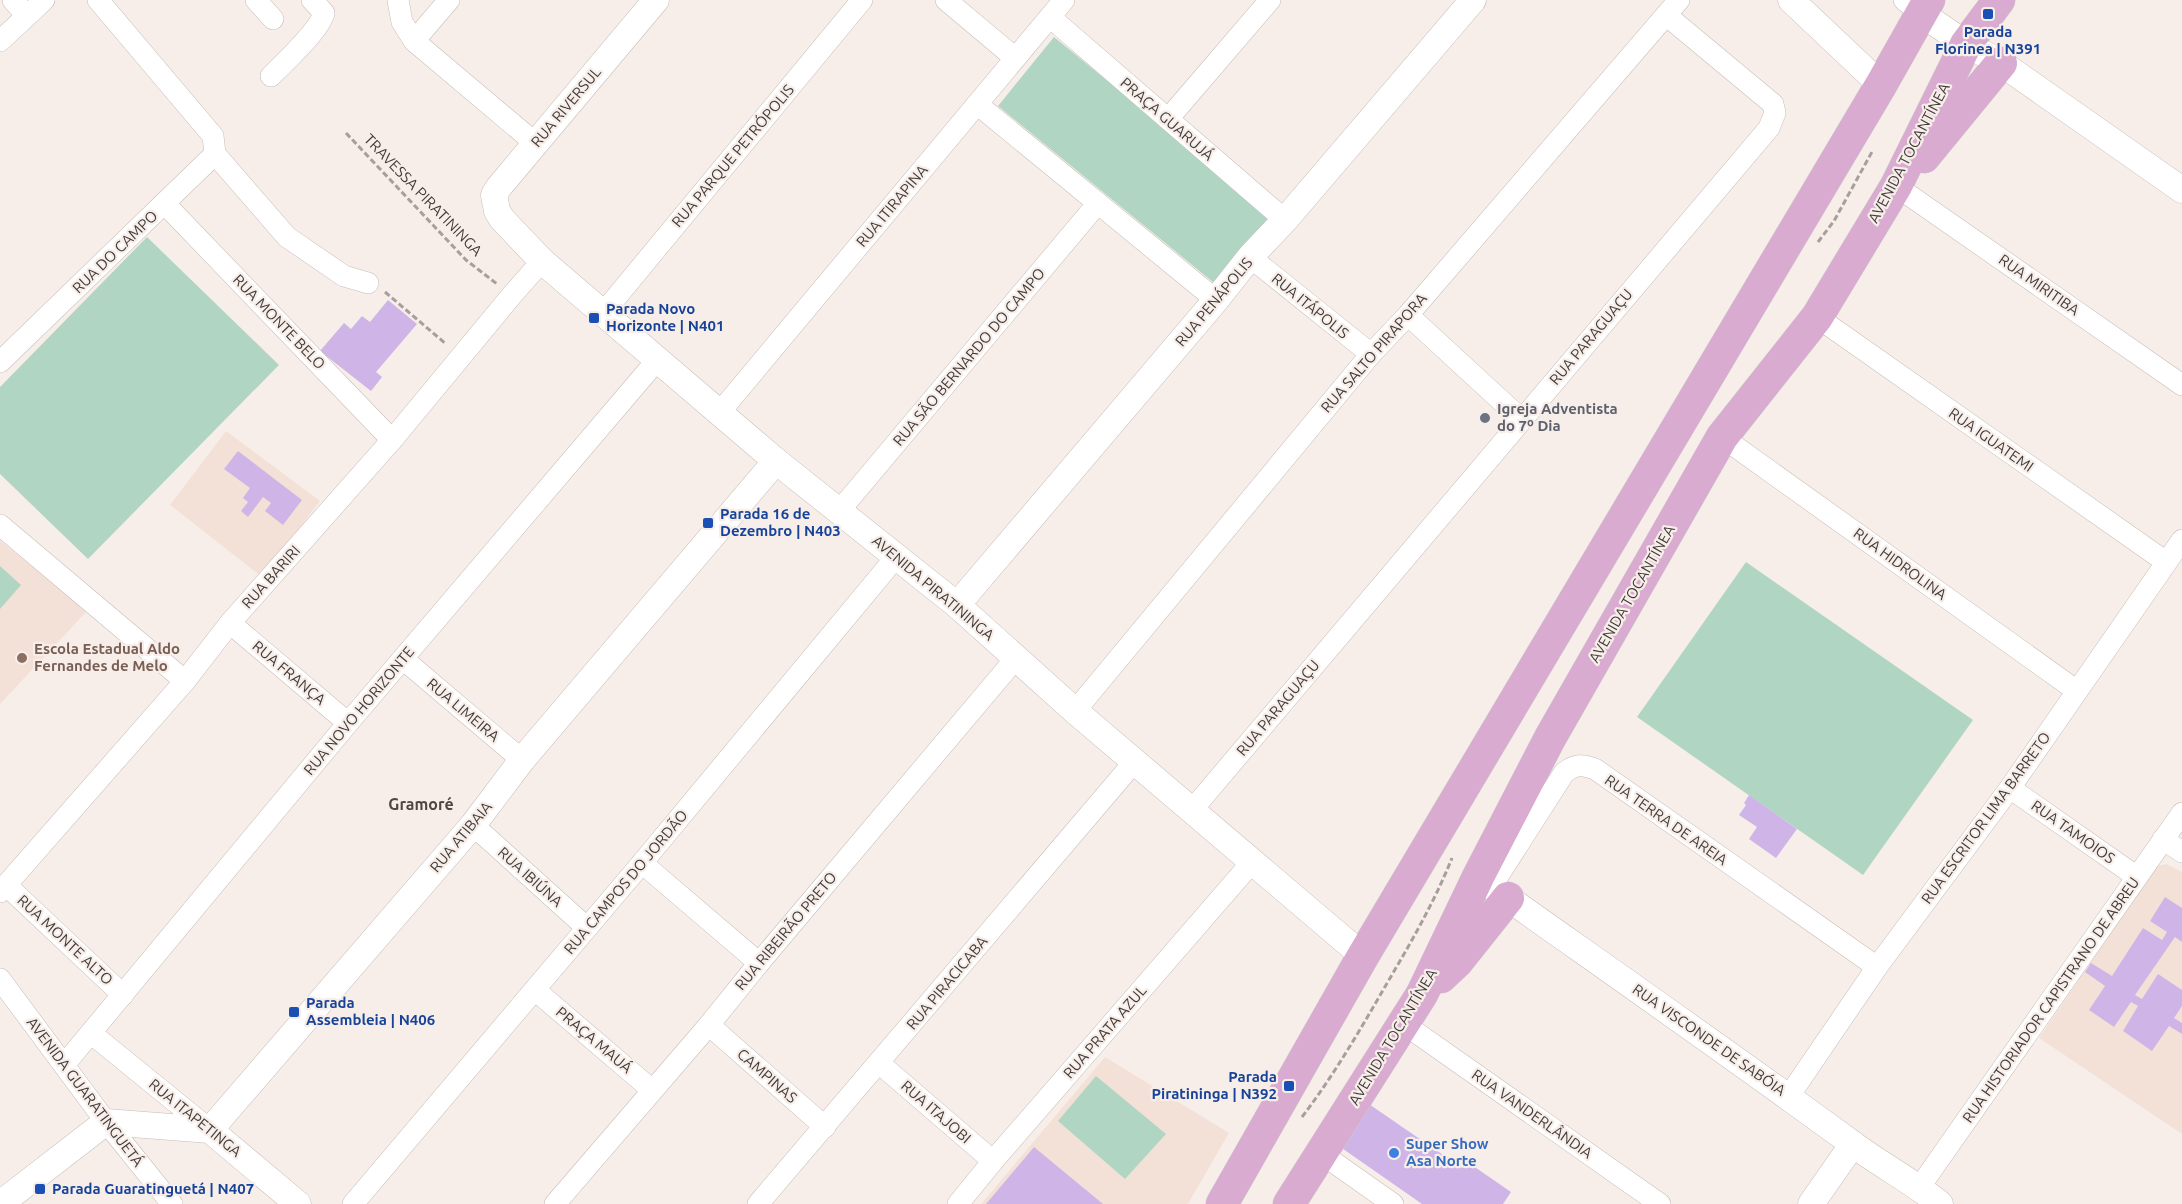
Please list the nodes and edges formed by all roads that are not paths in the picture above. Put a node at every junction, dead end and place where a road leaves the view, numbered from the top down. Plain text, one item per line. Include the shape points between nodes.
1 (44, 0) edge
2 (98, 0) edge
3 (256, 0) edge
4 (312, 0) edge
5 (398, 0) edge
6 (449, 0) edge
7 (656, 0) edge
8 (862, 0) edge
9 (946, 0) edge
10 (1064, 0) edge
11 (1270, 0) edge
12 (1473, 0) edge
13 (1999, 0) edge
14 (1799, 3) edge
15 (1918, 5) edge
16 (1672, 7) edge
17 (20, 8) edge
18 (1050, 17) junction
19 (273, 19) dead end
20 (0, 40) edge
21 (414, 41) junction
22 (1966, 44) junction
23 (1016, 58) junction
24 (2001, 63) junction
25 (271, 76) dead end
26 (1881, 85) junction
27 (977, 104) junction
28 (1168, 119) junction
29 (535, 143) junction
30 (214, 145) junction
31 (1896, 186) junction
32 (2182, 190) edge
33 (1098, 203) junction
34 (165, 204) junction
35 (502, 219) joint
36 (1285, 220) junction
37 (1250, 257) junction
38 (542, 261) junction
39 (368, 283) road end
40 (1216, 300) junction
41 (604, 312) junction
42 (1408, 315) junction
43 (1817, 316) junction
44 (1371, 354) junction
45 (658, 359) junction
46 (0, 362) edge
47 (2182, 385) edge
48 (720, 412) junction
49 (1521, 419) junction
50 (1722, 437) junction
51 (392, 440) junction
52 (776, 461) junction
53 (840, 510) junction
54 (0, 525) edge
55 (2182, 540) edge
56 (896, 557) junction
57 (2166, 562) junction
58 (957, 605) junction
59 (230, 623) junction
60 (1016, 658) junction
61 (404, 659) junction
62 (185, 681) junction
63 (2077, 692) junction
64 (1075, 711) junction
65 (348, 723) junction
66 (522, 760) junction
67 (1135, 761) junction
68 (2010, 788) junction
69 (1192, 810) junction
70 (2182, 813) edge
71 (473, 825) junction
72 (2163, 839) junction
73 (2182, 852) edge
74 (1252, 861) junction
75 (642, 863) junction
76 (2137, 877) junction
77 (1492, 887) junction
78 (3, 889) edge
79 (587, 928) junction
80 (1363, 956) junction
81 (759, 963) junction
82 (1877, 967) junction
83 (535, 990) junction
84 (4, 992) edge
85 (123, 995) junction
86 (1404, 1024) junction
87 (709, 1026) junction
88 (92, 1034) junction
89 (879, 1063) junction
90 (64, 1065) junction
91 (652, 1090) junction
92 (1789, 1096) junction
93 (106, 1122) junction
94 (825, 1127) junction
95 (210, 1130) junction
96 (1853, 1144) junction
97 (1322, 1154) junction
98 (993, 1161) junction
99 (1919, 1188) junction
100 (0, 1204) edge
101 (172, 1204) edge
102 (298, 1204) edge
103 (353, 1204) edge
104 (555, 1204) edge
105 (758, 1204) edge
106 (958, 1204) edge
107 (1222, 1204) edge
108 (1289, 1204) edge
109 (1394, 1204) edge
110 (1660, 1204) edge
111 (1811, 1204) edge
112 (1940, 1204) edge

1 - 17 street
2 - 30 street
3 - 19 street
4 - 25 street via 323,18
5 - 21 street via 402,22
6 - 21 street
7 - 29 street, RUA RIVERSUL
8 - 41 street, RUA PARQUE PETRÓPOLIS
9 - 23 street
10 - 18 street, RUA ITIRAPINA
11 - 28 street
12 - 36 street, RUA PENÁPOLIS
13 - 22 main road, AVENIDA TOCANTÍNEA
14 - 26 street
15 - 22 street
15 - 26 main road
16 - 42 street, RUA SALTO PIRAPORA
16 - 49 street, RUA PARAGUAÇU via 1773,104 1773,120
17 - 20 street
18 - 23 street, RUA ITIRAPINA
18 - 28 street, PRAÇA GUARUJÁ
21 - 29 street
22 - 24 street
22 - 31 main road, AVENIDA TOCANTÍNEA
23 - 27 street, RUA ITIRAPINA
24 - 31 main road
24 - 32 street
26 - 80 main road
27 - 33 street
27 - 48 street, RUA ITIRAPINA
28 - 36 street, PRAÇA GUARUJÁ
29 - 35 street, RUA RIVERSUL via 494,195
30 - 34 street, RUA DO CAMPO
30 - 39 street via 287,237 344,276
31 - 43 main road, AVENIDA TOCANTÍNEA
31 - 47 street, RUA MIRITIBA
33 - 40 street
33 - 53 street, RUA SÃO BERNARDO DO CAMPO
34 - 46 street, RUA DO CAMPO
34 - 51 street, RUA MONTE BELO
35 - 38 street, AVENIDA PIRATININGA
36 - 37 street, RUA PENÁPOLIS
37 - 40 street, RUA PENÁPOLIS
37 - 44 street, RUA ITÁPOLIS
38 - 41 street, AVENIDA PIRATININGA
38 - 51 street, RUA BARIRI
40 - 58 street, RUA PENÁPOLIS
41 - 45 street, AVENIDA PIRATININGA
42 - 44 street, RUA SALTO PIRAPORA
42 - 49 street
43 - 50 main road, AVENIDA TOCANTÍNEA
43 - 57 street, RUA IGUATEMI
44 - 64 street, RUA SALTO PIRAPORA
45 - 48 street, AVENIDA PIRATININGA
45 - 61 street, RUA NOVO HORIZONTE
48 - 52 street, AVENIDA PIRATININGA
49 - 69 street, RUA PARAGUAÇU
50 - 63 street, RUA HIDROLINA
50 - 77 main road, AVENIDA TOCANTÍNEA via 1550,738
51 - 59 street, RUA BARIRI
52 - 53 street, AVENIDA PIRATININGA
52 - 66 street, RUA ATIBAIA
53 - 56 street, AVENIDA PIRATININGA
54 - 62 street
55 - 57 street, RUA ESCRITOR LIMA BARRETO
56 - 58 street, AVENIDA PIRATININGA
56 - 75 street, RUA CAMPOS DO JORDÃO
57 - 63 street, RUA ESCRITOR LIMA BARRETO
58 - 60 street, AVENIDA PIRATININGA
59 - 62 street, RUA BARIRI
59 - 65 street, RUA FRANÇA
60 - 64 street, AVENIDA PIRATININGA
60 - 81 street, RUA RIBEIRÃO PRETO
61 - 65 street, RUA NOVO HORIZONTE
61 - 66 street, RUA LIMEIRA
62 - 78 street, RUA BARIRI
63 - 68 street, RUA ESCRITOR LIMA BARRETO
64 - 67 street, AVENIDA PIRATININGA
65 - 85 street, RUA NOVO HORIZONTE
66 - 71 street, RUA ATIBAIA
67 - 69 street, AVENIDA PIRATININGA
67 - 89 street, RUA PIRACICABA
68 - 76 street, RUA TAMOIOS
68 - 82 street, RUA ESCRITOR LIMA BARRETO
69 - 74 street, AVENIDA PIRATININGA
70 - 72 street, RUA HISTORIADOR CAPISTRANO DE ABREU
71 - 79 street, RUA IBIÚNA
71 - 95 street, RUA ATIBAIA
72 - 73 street
72 - 76 street, RUA HISTORIADOR CAPISTRANO DE ABREU
74 - 80 street, AVENIDA PIRATININGA
74 - 98 street, RUA PRATA AZUL
75 - 79 street, RUA CAMPOS DO JORDÃO
75 - 81 street
76 - 99 street, RUA HISTORIADOR CAPISTRANO DE ABREU
77 - 82 street, RUA TERRA DE AREIA via 1564,773 1573,765 1583,764
77 - 86 main road, AVENIDA TOCANTÍNEA
77 - 92 street, RUA VISCONDE DE SABÓIA
78 - 85 street, RUA MONTE ALTO
79 - 83 street, RUA CAMPOS DO JORDÃO
80 - 107 main road
81 - 87 street, RUA RIBEIRÃO PRETO
82 - 92 street, RUA ESCRITOR LIMA BARRETO
83 - 91 street, PRAÇA MAUÁ
83 - 103 street, RUA CAMPOS DO JORDÃO
84 - 90 street, AVENIDA GUARATINGUETÁ
85 - 88 street, RUA NOVO HORIZONTE
86 - 97 main road, AVENIDA TOCANTÍNEA
86 - 110 street, RUA VANDERLÂNDIA
87 - 91 street, RUA RIBEIRÃO PRETO
87 - 94 street, CAMPINAS
88 - 90 street, RUA NOVO HORIZONTE
88 - 95 street, RUA ITAPETINGA
89 - 94 street, RUA PIRACICABA
89 - 98 street, RUA ITAJOBI
90 - 93 street, AVENIDA GUARATINGUETÁ
91 - 104 street, RUA RIBEIRÃO PRETO
92 - 96 street, RUA VISCONDE DE SABÓIA
93 - 95 street
93 - 100 street
93 - 101 street, AVENIDA GUARATINGUETÁ
94 - 105 street, RUA PIRACICABA
95 - 102 street, RUA ITAPETINGA
96 - 99 street, RUA VISCONDE DE SABÓIA
96 - 111 street
97 - 108 main road, AVENIDA TOCANTÍNEA
97 - 109 street
98 - 106 street, RUA PRATA AZUL
99 - 112 street, RUA VISCONDE DE SABÓIA

